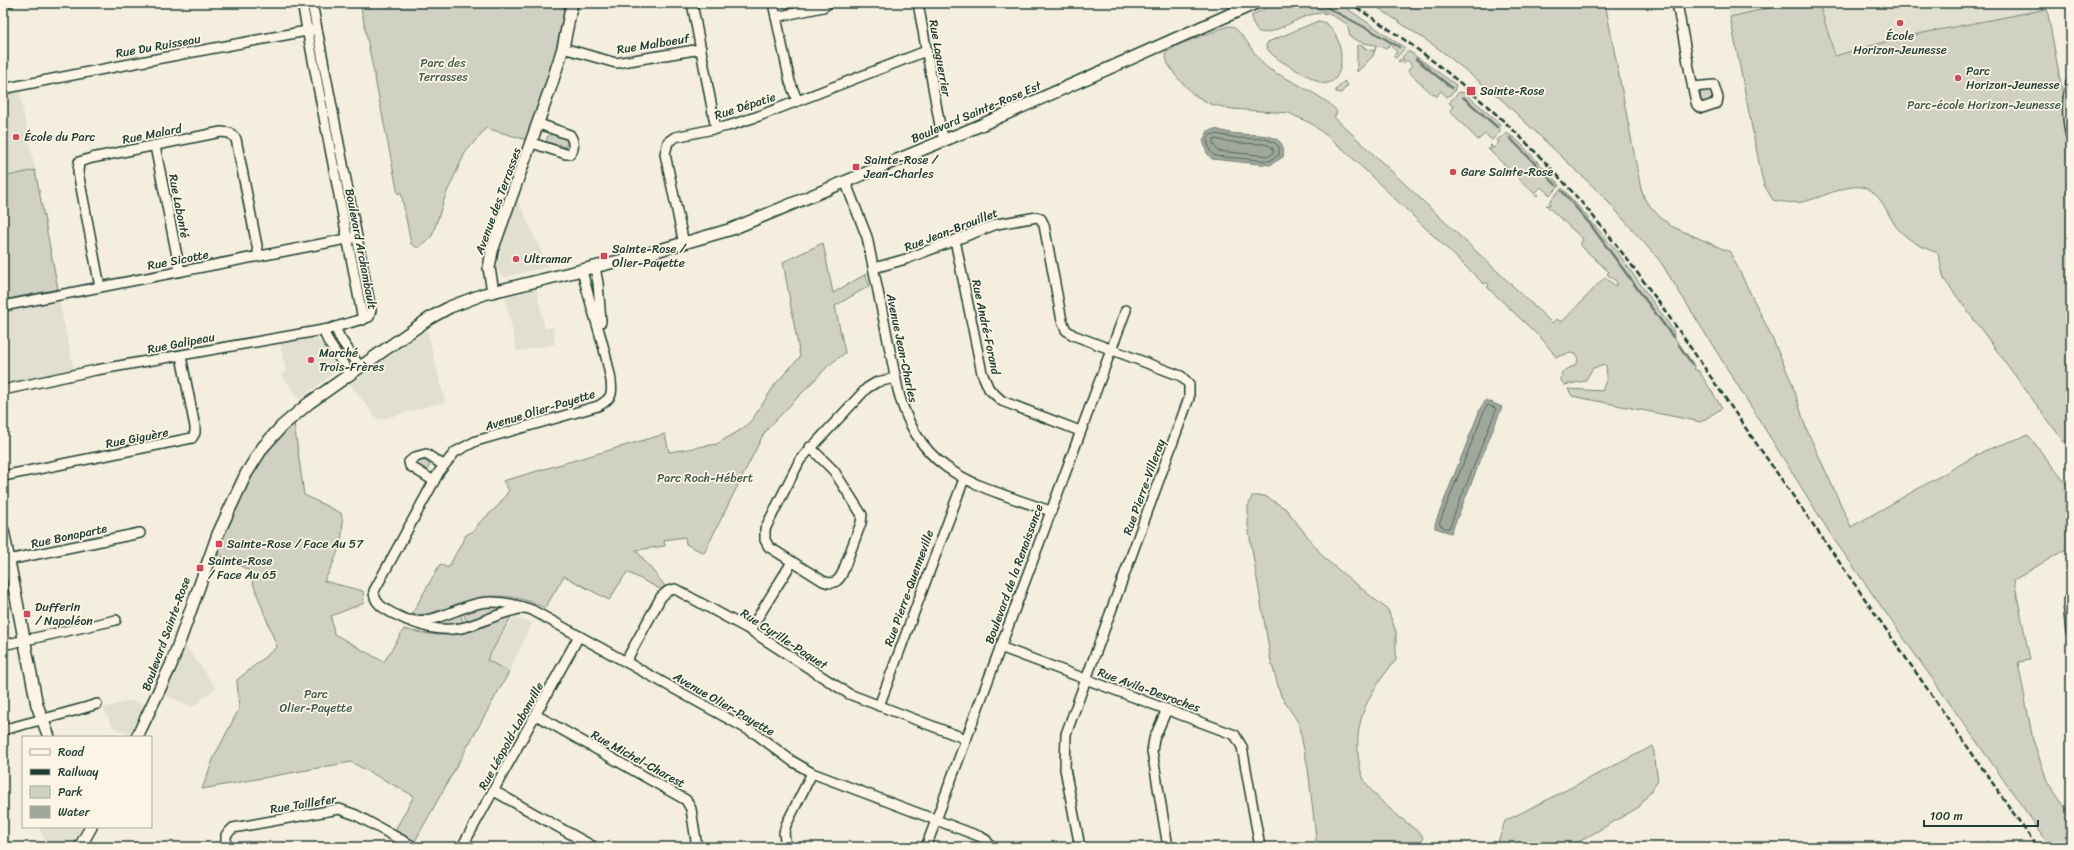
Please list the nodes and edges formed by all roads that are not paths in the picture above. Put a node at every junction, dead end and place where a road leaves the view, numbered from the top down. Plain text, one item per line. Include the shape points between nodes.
1 (9, 3) edge
2 (302, 3) edge
3 (312, 3) edge
4 (572, 3) edge
5 (692, 3) edge
6 (773, 3) edge
7 (829, 3) edge
8 (918, 3) edge
9 (1256, 3) edge
10 (1677, 3) edge
11 (3, 4) edge
12 (776, 17) junction
13 (317, 29) junction
14 (307, 31) junction
15 (563, 48) junction
16 (701, 49) junction
17 (926, 51) junction
18 (2071, 83) edge
19 (1693, 87) dead end
20 (3, 89) edge
21 (797, 100) junction
22 (334, 121) junction
23 (324, 123) junction
24 (538, 124) junction
25 (716, 129) junction
26 (2071, 137) edge
27 (944, 140) junction
28 (532, 143) junction
29 (155, 146) junction
30 (845, 181) junction
31 (357, 237) junction
32 (347, 239) junction
33 (955, 240) junction
34 (684, 244) junction
35 (259, 256) junction
36 (595, 266) junction
37 (874, 268) junction
38 (582, 270) junction
39 (180, 271) junction
40 (100, 287) junction
41 (493, 291) junction
42 (3, 306) edge
43 (1126, 310) dead end
44 (362, 320) junction
45 (335, 327) junction
46 (323, 330) junction
47 (601, 334) junction
48 (1111, 349) junction
49 (181, 356) junction
50 (360, 367) junction
51 (350, 374) junction
52 (895, 378) junction
53 (3, 390) edge
54 (1080, 431) junction
55 (810, 447) junction
56 (443, 465) junction
57 (3, 476) edge
58 (964, 479) junction
59 (434, 481) junction
60 (1050, 512) junction
61 (3, 530) edge
62 (140, 533) dead end
63 (6, 561) edge
64 (792, 562) junction
65 (2071, 600) edge
66 (525, 608) junction
67 (116, 620) dead end
68 (407, 620) junction
69 (750, 630) junction
70 (2071, 633) edge
71 (579, 636) junction
72 (24, 641) junction
73 (3, 645) edge
74 (1000, 647) junction
75 (626, 661) junction
76 (1085, 679) junction
77 (97, 704) dead end
78 (879, 706) junction
79 (1167, 709) junction
80 (536, 715) junction
81 (42, 720) junction
82 (3, 730) edge
83 (49, 736) edge
84 (137, 736) edge
85 (966, 739) junction
86 (812, 773) junction
87 (494, 791) junction
88 (936, 819) junction
89 (90, 828) edge
90 (398, 843) edge
91 (80, 847) edge
92 (226, 847) edge
93 (414, 847) edge
94 (462, 847) edge
95 (594, 847) edge
96 (697, 847) edge
97 (786, 847) edge
98 (926, 847) edge
99 (991, 847) edge
100 (1080, 847) edge
101 (1168, 847) edge
102 (1260, 847) edge

1 - 11 street
2 - 14 street, Boulevard Archambault
3 - 13 street, Boulevard Archambault
4 - 15 street, Avenue des Terrasses
5 - 16 street
6 - 12 street
7 - 12 street via 823,7
8 - 17 street, Rue Laguerrier
9 - 27 street, Boulevard Sainte-Rose Est
10 - 19 street
12 - 21 street via 790,82
13 - 14 street, Rue Du Ruisseau
13 - 22 street, Boulevard Archambault
14 - 20 street, Rue Du Ruisseau
14 - 23 street, Boulevard Archambault
15 - 16 street, Rue Malboeuf via 616,63
15 - 24 street, Avenue des Terrasses
16 - 25 street
17 - 21 street, Rue Dépatie
17 - 27 street, Rue Laguerrier
18 - 26 street via 2067,96 2067,118
21 - 25 street, Rue Dépatie via 759,116
22 - 23 street
22 - 31 street, Boulevard Archambault
23 - 32 street, Boulevard Archambault
24 - 28 street, Avenue des Terrasses
24 - 28 street, Avenue des Terrasses via 570,135 573,150 566,154
25 - 34 street, Rue Dépatie via 675,137 668,142 665,149
27 - 30 street, Boulevard Sainte-Rose Est
28 - 41 street, Avenue des Terrasses via 492,251 489,268
29 - 35 street, Rue Malard via 221,132 234,135
29 - 39 street, Rue Labonté
29 - 40 street, Rue Malard via 92,158 78,164
30 - 34 street, Boulevard Sainte-Rose Est via 741,226
30 - 37 street, Avenue Jean-Charles via 866,232
31 - 32 street, Rue Sicotte
31 - 44 street, Boulevard Archambault via 371,312 369,317
32 - 35 street, Rue Sicotte
32 - 44 street, Boulevard Archambault
33 - 37 street, Rue Jean-Brouillet via 899,262
33 - 48 street, Rue Jean-Brouillet via 1004,222 1033,217 1041,219 1064,326 1073,335
33 - 54 street, Rue André-Forand via 982,373 989,390 1004,402
34 - 36 street, Boulevard Sainte-Rose Est
35 - 39 street, Rue Sicotte
36 - 38 street, Boulevard Sainte-Rose Est
36 - 47 street, Avenue Olier-Payette
37 - 52 street, Avenue Jean-Charles
38 - 41 street, Boulevard Sainte-Rose Est
38 - 47 street, Avenue Olier-Payette
39 - 40 street, Rue Sicotte
40 - 42 street, Rue Sicotte
41 - 50 street, Boulevard Sainte-Rose via 439,312
43 - 48 street, Boulevard de la Renaissance
44 - 45 street, Rue Galipeau
45 - 46 street, Rue Galipeau
45 - 50 street
46 - 49 street, Rue Galipeau
46 - 51 street
47 - 56 street, Avenue Olier-Payette via 611,384 607,400 592,408 471,443 455,452
48 - 54 street, Boulevard de la Renaissance
48 - 76 street, Rue Pierre-Villeray via 1184,377 1190,384 1191,392
49 - 53 street, Rue Galipeau via 90,371
49 - 57 street, Rue Giguère via 195,427 192,438
50 - 51 street, Boulevard Sainte-Rose
51 - 84 street, Boulevard Sainte-Rose via 308,403 282,426 252,464 215,541 171,665
52 - 55 street via 877,382 867,388
52 - 58 street, Avenue Jean-Charles via 904,412 917,439 940,463
54 - 60 street, Boulevard de la Renaissance
55 - 64 street via 795,469 764,532 769,547
55 - 64 street via 834,471 859,508 862,520 842,574 836,582 826,583
56 - 59 street, Avenue Olier-Payette
56 - 59 street via 426,454 409,462 413,469
58 - 60 street, Avenue Jean-Charles
58 - 78 street, Rue Pierre-Quenneville
59 - 68 street, Avenue Olier-Payette via 375,589 378,604
60 - 74 street, Boulevard de la Renaissance
61 - 63 street
62 - 63 street, Rue Bonaparte
63 - 72 street
64 - 69 street
65 - 70 street via 2068,602
66 - 68 street, Avenue Olier-Payette via 507,603 484,603 428,620
66 - 68 street, Avenue Olier-Payette via 454,629 428,628
66 - 71 street, Avenue Olier-Payette
67 - 72 street
69 - 75 street, Rue Cyrille-Paquet via 677,589 670,589 661,597
69 - 78 street, Rue Cyrille-Paquet via 842,690
71 - 75 street, Avenue Olier-Payette
71 - 80 street, Rue Léopold-Labonville
72 - 73 street
72 - 81 street
74 - 76 street
74 - 85 street, Boulevard de la Renaissance
75 - 86 street, Avenue Olier-Payette via 756,734
76 - 79 street, Rue Avila-Desroches
76 - 100 street, Rue Avila-Desroches via 1068,728 1064,750 1065,769
77 - 81 street
78 - 85 street, Rue Cyrille-Paquet
79 - 101 street via 1152,751
79 - 102 street, Rue Avila-Desroches via 1227,732 1238,739 1242,747
80 - 87 street, Rue Léopold-Labonville
80 - 96 street, Rue Michel-Charest via 686,800 691,809
81 - 82 street
81 - 83 street
85 - 88 street, Boulevard de la Renaissance
86 - 88 street, Avenue Olier-Payette
86 - 97 street via 786,825
87 - 94 street, Rue Léopold-Labonville
87 - 95 street
88 - 98 street, Boulevard de la Renaissance
88 - 99 street, Avenue Olier-Payette via 981,837
89 - 91 street
90 - 92 street, Rue Taillefer via 356,814 339,809 233,828 226,835
90 - 93 street, Rue Taillefer

